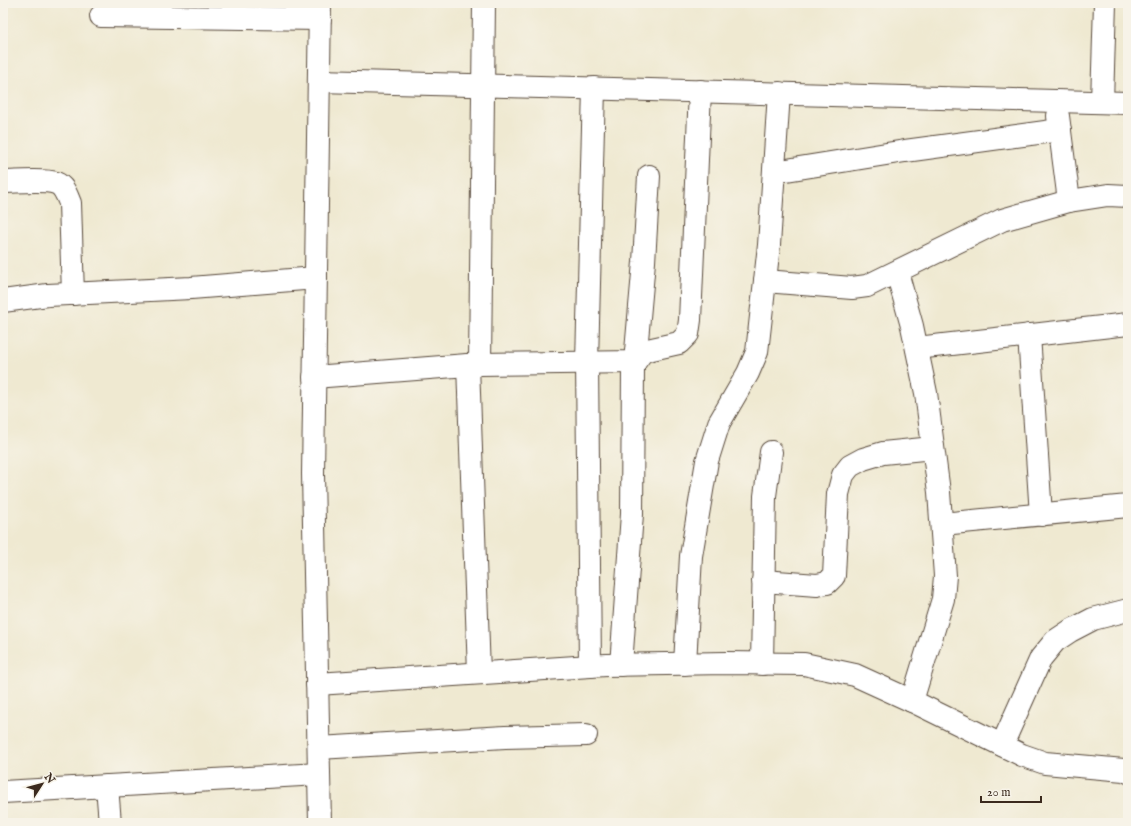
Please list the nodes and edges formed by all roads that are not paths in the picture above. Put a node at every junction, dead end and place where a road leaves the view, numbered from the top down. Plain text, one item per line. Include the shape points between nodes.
1 (484, 3) edge
2 (1105, 3) edge
3 (320, 11) edge
4 (101, 16) dead end
5 (319, 81) junction
6 (482, 85) junction
7 (594, 88) junction
8 (700, 91) junction
9 (779, 93) junction
10 (1057, 101) junction
11 (1102, 102) junction
12 (1128, 103) edge
13 (1060, 130) junction
14 (774, 172) junction
15 (649, 176) dead end
16 (3, 182) edge
17 (1128, 196) edge
18 (1068, 201) junction
19 (897, 272) junction
20 (316, 278) junction
21 (765, 281) junction
22 (73, 294) junction
23 (3, 301) edge
24 (1128, 324) edge
25 (1029, 335) junction
26 (917, 348) junction
27 (587, 362) junction
28 (635, 362) junction
29 (474, 365) junction
30 (314, 377) junction
31 (934, 448) junction
32 (771, 452) dead end
33 (1128, 506) edge
34 (1041, 516) junction
35 (942, 524) junction
36 (763, 581) junction
37 (1128, 610) edge
38 (685, 664) junction
39 (762, 664) junction
40 (621, 665) junction
41 (590, 666) junction
42 (479, 673) junction
43 (318, 684) junction
44 (912, 701) junction
45 (586, 735) dead end
46 (1002, 745) junction
47 (319, 748) junction
48 (1127, 770) edge
49 (319, 774) junction
50 (107, 786) junction
51 (3, 792) edge
52 (110, 823) edge
53 (320, 823) edge

1 - 6 street
2 - 11 street
3 - 4 street
3 - 5 street
5 - 6 street
5 - 20 street
6 - 7 street
6 - 29 street
7 - 8 street
7 - 27 street
8 - 9 street
8 - 28 street via 688,334 679,343 643,351
9 - 10 street
9 - 14 street
10 - 11 street
10 - 13 street
11 - 12 street
13 - 14 street
13 - 18 street
14 - 21 street
15 - 28 street
16 - 22 street via 57,183 65,190 70,203
17 - 18 street via 1108,195
18 - 19 street via 1002,220
19 - 21 street via 867,286 852,288
19 - 26 street
20 - 22 street
20 - 30 street
21 - 38 street via 757,352 719,424 706,461 691,556
22 - 23 street
24 - 25 street
25 - 26 street
25 - 34 street
26 - 31 street
27 - 28 street
27 - 29 street
27 - 41 street
28 - 40 street via 632,514
29 - 30 street
29 - 42 street
30 - 43 street via 313,474
31 - 35 street
31 - 36 street via 883,453 850,466 843,476 838,494 834,576 827,583 817,585
32 - 36 street via 765,496
33 - 34 street
34 - 35 street
35 - 44 street via 945,576 943,599
36 - 39 street
37 - 46 street via 1093,620 1055,641 1041,658
38 - 39 street
38 - 40 street
39 - 44 street via 804,664 855,675
40 - 41 street
41 - 42 street
42 - 43 street
43 - 47 street
44 - 46 street
45 - 47 street
46 - 48 street via 1045,762
47 - 49 street
49 - 50 street
49 - 53 street
50 - 51 street
50 - 52 street

